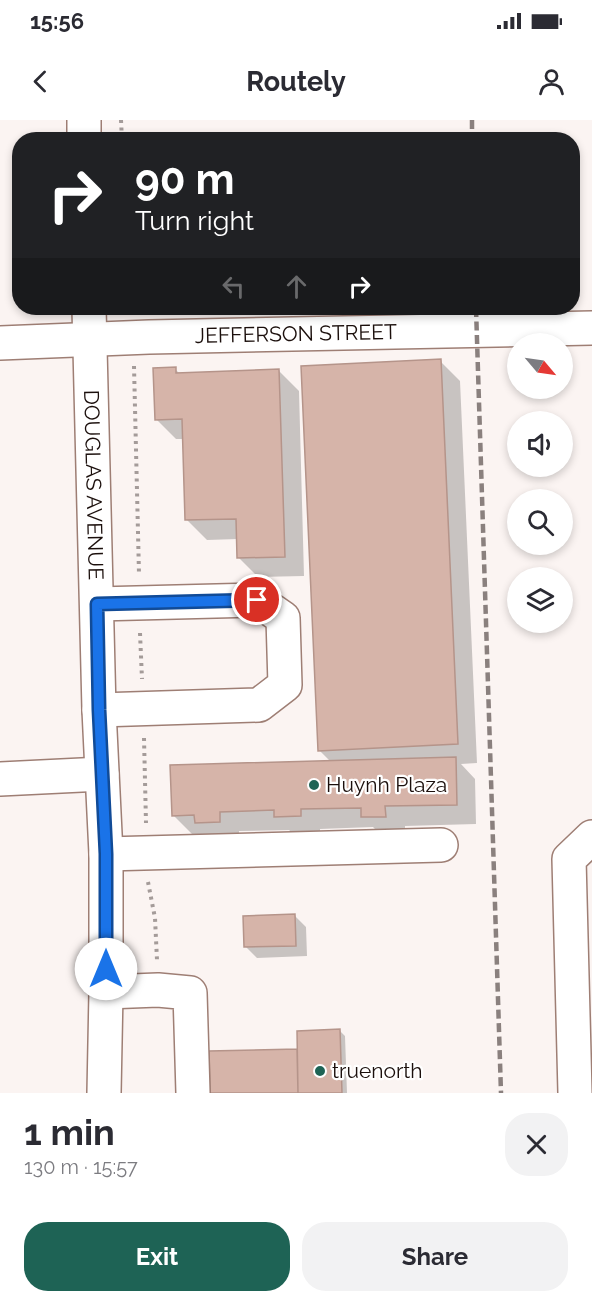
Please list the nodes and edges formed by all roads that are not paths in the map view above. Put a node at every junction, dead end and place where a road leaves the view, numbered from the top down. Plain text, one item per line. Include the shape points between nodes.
1 (89, 315) edge
2 (592, 328) edge
3 (90, 340) junction
4 (0, 343) edge
5 (97, 604) junction
6 (99, 710) junction
7 (102, 774) junction
8 (0, 779) edge
9 (592, 837) edge
10 (441, 845) dead end
11 (106, 854) junction
12 (106, 992) junction
13 (104, 1093) edge
14 (193, 1093) edge
15 (575, 1093) edge

1 - 3 street, DOUGLAS AVENUE
2 - 3 street, JEFFERSON STREET
3 - 4 street, JEFFERSON STREET
3 - 5 street, DOUGLAS AVENUE
5 - 6 street, DOUGLAS AVENUE
5 - 6 street via 257,600 284,618 285,685 259,705
6 - 7 street, DOUGLAS AVENUE
7 - 8 street
7 - 11 street, DOUGLAS AVENUE
9 - 15 street via 569,859
10 - 11 street
11 - 12 street, DOUGLAS AVENUE
12 - 13 street, DOUGLAS AVENUE
12 - 14 street via 190,993

